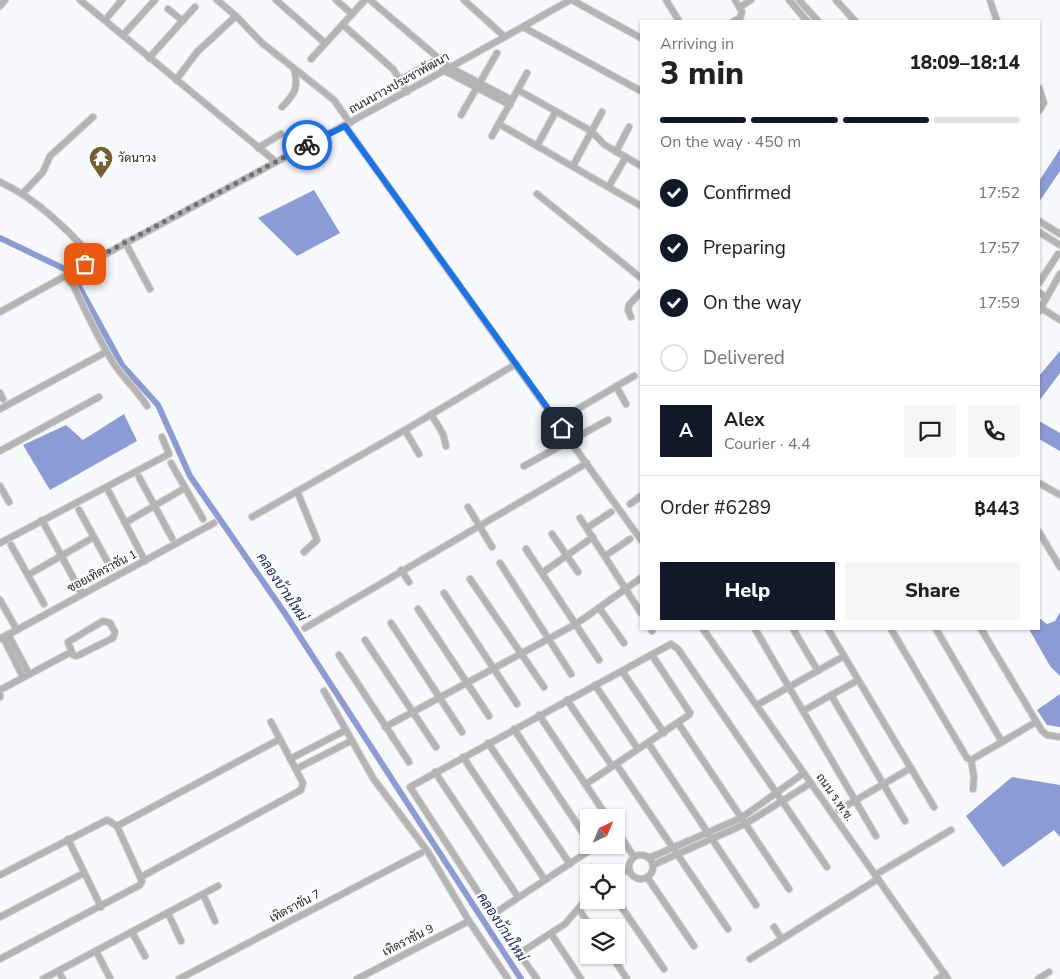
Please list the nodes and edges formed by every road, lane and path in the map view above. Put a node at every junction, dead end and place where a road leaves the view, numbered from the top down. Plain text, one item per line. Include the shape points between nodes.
1 (4, 0) edge
2 (80, 0) edge
3 (122, 0) edge
4 (155, 0) edge
5 (217, 0) edge
6 (276, 0) edge
7 (336, 0) edge
8 (365, 0) edge
9 (370, 0) edge
10 (464, 0) edge
11 (571, 0) edge
12 (666, 0) edge
13 (735, 0) edge
14 (751, 0) edge
15 (789, 0) edge
16 (799, 0) edge
17 (836, 0) edge
18 (990, 0) edge
19 (0, 6) edge
20 (195, 7) dead end
21 (740, 7) junction
22 (168, 9) dead end
23 (352, 14) junction
24 (236, 16) junction
25 (105, 20) junction
26 (678, 20) edge
27 (735, 20) edge
28 (803, 20) edge
29 (817, 20) edge
30 (854, 20) edge
31 (997, 20) edge
32 (183, 21) junction
33 (343, 24) junction
34 (523, 27) junction
35 (123, 36) junction
36 (505, 37) junction
37 (640, 37) edge
38 (325, 43) junction
39 (497, 53) dead end
40 (149, 58) junction
41 (311, 59) dead end
42 (438, 59) junction
43 (294, 69) junction
44 (446, 69) junction
45 (527, 72) dead end
46 (176, 80) junction
47 (400, 80) junction
48 (478, 86) junction
49 (518, 90) junction
50 (640, 90) edge
51 (1040, 91) edge
52 (407, 92) junction
53 (511, 103) junction
54 (282, 107) dead end
55 (1040, 109) edge
56 (556, 111) junction
57 (602, 112) dead end
58 (462, 115) dead end
59 (93, 117) dead end
60 (347, 124) junction
61 (499, 124) junction
62 (630, 127) dead end
63 (591, 132) junction
64 (280, 134) dead end
65 (492, 136) dead end
66 (537, 146) junction
67 (258, 148) junction
68 (616, 152) junction
69 (626, 157) junction
70 (275, 161) junction
71 (640, 165) edge
72 (573, 166) junction
73 (0, 182) edge
74 (609, 186) junction
75 (23, 193) junction
76 (537, 194) dead end
77 (640, 205) edge
78 (1040, 222) edge
79 (1040, 233) edge
80 (1060, 234) edge
81 (125, 242) junction
82 (1060, 245) edge
83 (1058, 254) dead end
84 (94, 259) junction
85 (66, 275) junction
86 (1060, 275) edge
87 (640, 277) edge
88 (1040, 281) edge
89 (150, 289) dead end
90 (640, 293) edge
91 (1040, 293) edge
92 (1046, 298) junction
93 (1040, 310) edge
94 (0, 312) edge
95 (631, 316) dead end
96 (1060, 320) edge
97 (106, 352) junction
98 (516, 364) junction
99 (634, 376) dead end
100 (616, 386) junction
101 (99, 397) dead end
102 (626, 404) dead end
103 (147, 406) dead end
104 (0, 409) edge
105 (431, 414) junction
106 (608, 420) dead end
107 (557, 421) junction
108 (405, 430) junction
109 (162, 437) dead end
110 (571, 440) junction
111 (446, 446) dead end
112 (0, 451) edge
113 (419, 454) dead end
114 (171, 463) dead end
115 (587, 463) junction
116 (524, 466) dead end
117 (139, 477) dead end
118 (1040, 484) edge
119 (0, 487) edge
120 (185, 488) junction
121 (297, 491) junction
122 (109, 492) dead end
123 (1060, 495) edge
124 (640, 497) edge
125 (9, 502) dead end
126 (630, 504) dead end
127 (154, 506) junction
128 (468, 507) dead end
129 (79, 510) dead end
130 (611, 512) dead end
131 (252, 517) dead end
132 (580, 518) dead end
133 (203, 519) dead end
134 (42, 520) junction
135 (125, 523) junction
136 (214, 523) dead end
137 (480, 525) junction
138 (587, 528) junction
139 (552, 534) dead end
140 (1040, 534) edge
141 (94, 537) junction
142 (593, 537) junction
143 (172, 538) dead end
144 (630, 539) dead end
145 (640, 539) edge
146 (0, 543) edge
147 (11, 545) dead end
148 (492, 547) dead end
149 (526, 549) dead end
150 (304, 552) dead end
151 (568, 555) junction
152 (61, 556) junction
153 (605, 556) junction
154 (145, 561) junction
155 (500, 564) dead end
156 (1060, 567) edge
157 (111, 568) dead end
158 (401, 570) junction
159 (578, 572) dead end
160 (542, 573) junction
161 (28, 574) junction
162 (470, 579) dead end
163 (640, 579) edge
164 (409, 582) dead end
165 (627, 590) junction
166 (444, 593) dead end
167 (82, 594) junction
168 (0, 600) edge
169 (44, 604) dead end
170 (418, 609) dead end
171 (600, 609) junction
172 (640, 611) edge
173 (391, 623) dead end
174 (576, 624) junction
175 (305, 628) dead end
176 (17, 630) junction
177 (704, 630) edge
178 (756, 630) edge
179 (795, 630) edge
180 (829, 630) edge
181 (892, 630) edge
182 (937, 630) edge
183 (982, 630) edge
184 (4, 637) edge
185 (549, 638) junction
186 (365, 640) dead end
187 (624, 643) dead end
188 (71, 652) junction
189 (521, 654) junction
190 (339, 655) dead end
191 (652, 655) junction
192 (844, 656) junction
193 (599, 660) dead end
194 (494, 669) junction
195 (622, 671) junction
196 (818, 671) junction
197 (571, 674) dead end
198 (26, 676) junction
199 (858, 680) junction
200 (468, 684) junction
201 (595, 685) junction
202 (544, 687) dead end
203 (789, 687) junction
204 (0, 690) edge
205 (324, 691) dead end
206 (831, 695) junction
207 (441, 698) junction
208 (567, 700) junction
209 (517, 704) dead end
210 (757, 705) junction
211 (803, 711) junction
212 (412, 712) junction
213 (539, 715) junction
214 (489, 716) dead end
215 (270, 722) dead end
216 (1036, 722) junction
217 (678, 724) junction
218 (386, 727) junction
219 (514, 729) junction
220 (346, 730) junction
221 (462, 732) dead end
222 (664, 733) junction
223 (1060, 737) edge
224 (280, 739) junction
225 (351, 741) junction
226 (1002, 742) junction
227 (488, 743) junction
228 (648, 743) junction
229 (436, 747) dead end
230 (638, 749) junction
231 (463, 757) junction
232 (290, 759) junction
233 (970, 760) junction
234 (409, 762) dead end
235 (614, 765) junction
236 (911, 768) junction
237 (296, 769) junction
238 (435, 772) junction
239 (804, 774) junction
240 (811, 783) junction
241 (586, 784) junction
242 (883, 784) junction
243 (973, 789) dead end
244 (776, 794) junction
245 (782, 801) junction
246 (855, 801) junction
247 (934, 807) dead end
248 (602, 809) edge
249 (839, 810) dead end
250 (743, 821) junction
251 (905, 821) dead end
252 (117, 826) junction
253 (580, 826) edge
254 (950, 830) dead end
255 (710, 836) junction
256 (876, 836) dead end
257 (68, 839) junction
258 (625, 843) edge
259 (677, 851) junction
260 (421, 853) dead end
261 (582, 854) edge
262 (634, 857) junction
263 (648, 857) junction
264 (570, 864) junction
265 (653, 865) junction
266 (827, 867) dead end
267 (630, 870) junction
268 (625, 872) edge
269 (84, 873) junction
270 (0, 875) edge
271 (141, 876) junction
272 (876, 877) junction
273 (647, 878) junction
274 (545, 880) junction
275 (218, 886) dead end
276 (789, 888) dead end
277 (203, 894) junction
278 (518, 898) junction
279 (756, 905) dead end
280 (101, 906) junction
281 (623, 909) edge
282 (579, 910) joint
283 (168, 913) junction
284 (492, 915) junction
285 (0, 917) edge
286 (586, 919) edge
287 (215, 921) dead end
288 (469, 921) junction
289 (774, 926) dead end
290 (728, 929) dead end
291 (132, 932) junction
292 (552, 934) junction
293 (781, 938) junction
294 (182, 940) dead end
295 (694, 946) dead end
296 (96, 951) junction
297 (520, 953) junction
298 (145, 956) dead end
299 (0, 959) edge
300 (750, 959) dead end
301 (616, 964) edge
302 (664, 969) dead end
303 (58, 971) junction
304 (1049, 972) dead end
305 (946, 977) edge
306 (110, 978) edge
307 (43, 979) edge
308 (63, 979) edge
309 (179, 979) edge
310 (357, 979) edge
311 (508, 979) edge
312 (537, 979) edge
313 (581, 979) edge
314 (627, 979) edge
315 (937, 979) edge
316 (1038, 979) edge

1 - 19 street
2 - 25 street
3 - 25 street
4 - 35 street
5 - 24 street
6 - 38 street
7 - 23 street
8 - 23 street
9 - 42 street
10 - 36 street
11 - 34 street, ถนนนาวงประชาพัฒนา
11 - 37 street
12 - 26 street
13 - 21 street
14 - 21 street
15 - 28 street
16 - 29 street
17 - 30 street
18 - 31 street
20 - 32 street
21 - 27 street via 741,15
22 - 32 street
23 - 33 street
24 - 43 street
24 - 46 street via 197,52
25 - 35 street
32 - 40 street
33 - 38 street
33 - 47 street via 393,69
34 - 36 street, ถนนนาวงประชาพัฒนา
34 - 50 street
35 - 40 street
36 - 44 street, ถนนนาวงประชาพัฒนา
38 - 41 street
39 - 48 street
40 - 46 street
42 - 44 street
42 - 47 street
43 - 54 street via 298,83 294,96
43 - 60 street via 334,100
44 - 48 street
44 - 52 street, ถนนนาวงประชาพัฒนา
45 - 49 street
46 - 67 street
47 - 52 street
48 - 53 street
48 - 58 street
49 - 53 street
49 - 56 street
51 - 55 street via 1044,103
52 - 60 street, ถนนนาวงประชาพัฒนา
53 - 61 street
56 - 63 street
56 - 66 street
57 - 63 street
59 - 75 street via 50,156 43,172
60 - 70 street, ถนนนาวงประชาพัฒนา
60 - 98 street
61 - 65 street
61 - 66 street
62 - 68 street
63 - 68 street
63 - 72 street
64 - 67 street
66 - 72 street
67 - 70 street
68 - 69 street
69 - 71 street
69 - 74 street
70 - 81 street, ถนนนาวงประชาพัฒนา
72 - 74 street
73 - 75 street
74 - 77 street
75 - 84 street via 58,222
76 - 87 street
78 - 80 street
79 - 82 street
81 - 84 street, ถนนนาวงประชาพัฒนา
81 - 89 street
83 - 88 street
84 - 85 street, ถนนนาวงประชาพัฒนา
85 - 94 street, ถนนนาวงประชาพัฒนา
85 - 97 street
86 - 92 street
90 - 95 street via 629,305
91 - 92 street
92 - 93 street
93 - 96 street
97 - 103 street
97 - 104 street
98 - 105 street
98 - 107 street
99 - 100 street
100 - 102 street
100 - 107 street
101 - 112 street
105 - 108 street
105 - 111 street
106 - 110 street
107 - 110 street
108 - 113 street
108 - 121 street
109 - 134 street via 169,454
110 - 115 street
110 - 116 street
114 - 120 street
115 - 137 street
115 - 145 street
117 - 127 street
118 - 123 street
119 - 125 street
120 - 127 street
120 - 133 street
121 - 131 street
121 - 150 street via 317,540
122 - 135 street
124 - 126 street
127 - 135 street
127 - 143 street
128 - 137 street
129 - 141 street
130 - 138 street
132 - 138 street
134 - 146 street
134 - 152 street
135 - 154 street
136 - 154 street, ซอยเทิดราชัน 1
137 - 148 street
137 - 158 street
138 - 142 street
139 - 151 street
140 - 156 street
141 - 152 street
141 - 157 street
142 - 151 street
142 - 153 street
144 - 153 street
147 - 161 street
149 - 160 street
151 - 159 street
151 - 160 street
152 - 161 street
152 - 167 street
153 - 165 street
154 - 167 street, ซอยเทิดราชัน 1
155 - 185 street
158 - 164 street
158 - 175 street
160 - 174 street
161 - 169 street
162 - 189 street
163 - 165 street
165 - 171 street
165 - 172 street
166 - 194 street
167 - 176 street, ซอยเทิดราชัน 1
168 - 176 street
170 - 200 street
171 - 174 street
171 - 187 street
173 - 207 street
174 - 185 street
174 - 193 street
176 - 184 street, ซอยเทิดราชัน 1
177 - 210 street, ถนน ร.พ.ช.
178 - 203 street
179 - 196 street
180 - 192 street
181 - 233 street
182 - 226 street
183 - 216 street
184 - 198 street
185 - 189 street
185 - 197 street
186 - 212 street
188 - 188 street via 68,642 103,621 110,623 115,632 113,638 77,656
188 - 198 street
189 - 194 street
189 - 202 street
190 - 218 street
191 - 195 street
191 - 217 street via 690,713
191 - 244 street via 671,644 675,645
192 - 196 street
192 - 199 street
194 - 200 street
194 - 209 street
195 - 201 street
195 - 222 street
196 - 203 street
198 - 204 street
199 - 206 street
199 - 236 street
200 - 207 street
200 - 214 street
201 - 208 street
201 - 230 street
203 - 210 street
203 - 211 street
205 - 220 street
206 - 211 street
206 - 242 street
207 - 212 street
207 - 221 street
208 - 213 street
208 - 235 street
210 - 239 street, ถนน ร.พ.ช.
211 - 246 street
212 - 218 street
212 - 229 street
213 - 219 street
213 - 241 street
215 - 224 street
216 - 223 street via 1044,734
216 - 226 street
217 - 222 street
217 - 250 street
218 - 234 street
219 - 227 street
219 - 253 street
220 - 225 street
220 - 232 street
222 - 228 street
224 - 232 street
224 - 252 street
225 - 237 street
225 - 288 street via 373,778 428,852
226 - 233 street
227 - 231 street
227 - 264 street
228 - 230 street
228 - 255 street
230 - 235 street
231 - 238 street
231 - 274 street
232 - 237 street
233 - 243 street
235 - 241 street
235 - 259 street
236 - 242 street
236 - 247 street
237 - 271 street via 303,782 301,790
238 - 278 street
238 - 284 street via 412,785 410,790
239 - 240 street, ถนน ร.พ.ช.
239 - 244 street
240 - 245 street
240 - 272 street, ถนน ร.พ.ช.
241 - 248 street
242 - 246 street
242 - 251 street
244 - 245 street
244 - 250 street
245 - 250 street
245 - 266 street
246 - 249 street
246 - 256 street
250 - 255 street
250 - 276 street
252 - 257 street via 107,820
252 - 271 street
254 - 272 street
255 - 259 street
255 - 279 street
257 - 269 street
257 - 270 street
258 - 262 street
259 - 263 street
259 - 265 street
259 - 290 street
260 - 309 street, เทิดราชัน 7
261 - 264 street
262 - 263 street
262 - 267 street
263 - 265 street
264 - 274 street
265 - 273 street
267 - 268 street
267 - 273 street via 636,878
269 - 280 street
269 - 285 street
271 - 280 street via 140,885
272 - 293 street
272 - 305 street, ถนน ร.พ.ช.
273 - 295 street
274 - 278 street
275 - 277 street
277 - 283 street
277 - 287 street
278 - 284 street
280 - 299 street
281 - 302 street
282 - 286 street
282 - 292 street
283 - 291 street
283 - 294 street
284 - 297 street
288 - 310 street, เทิดราชัน 9
288 - 311 street
289 - 293 street
291 - 296 street
291 - 298 street
292 - 297 street
292 - 313 street
293 - 300 street
296 - 303 street
296 - 306 street
297 - 312 street
301 - 314 street
303 - 307 street
303 - 308 street
304 - 316 street
305 - 315 street

